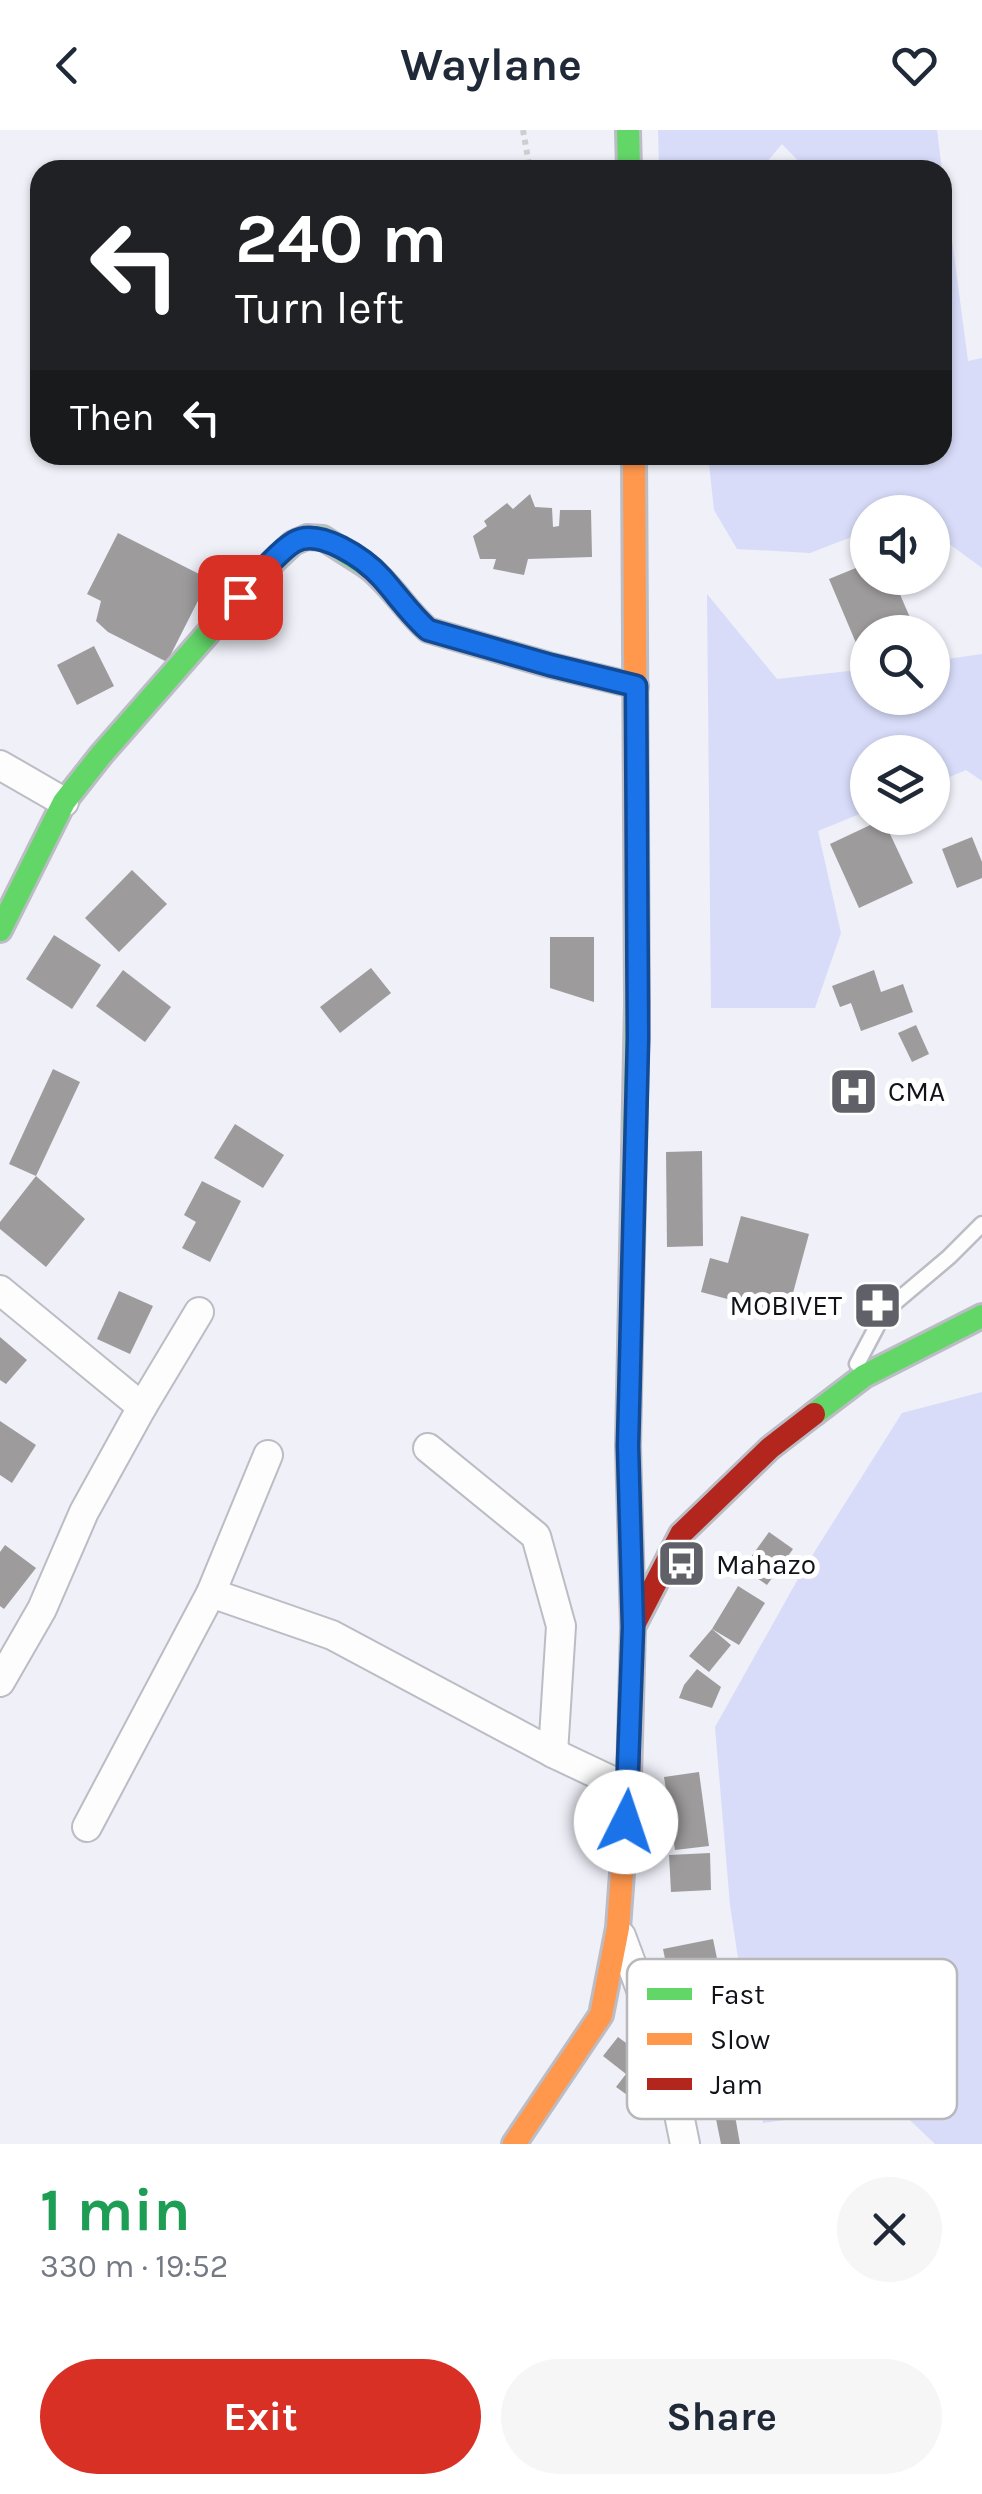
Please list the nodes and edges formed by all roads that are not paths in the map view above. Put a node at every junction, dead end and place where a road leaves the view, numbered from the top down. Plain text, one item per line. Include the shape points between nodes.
1 (628, 130) edge
2 (629, 160) edge
3 (634, 465) edge
4 (636, 686) junction
5 (0, 765) edge
6 (64, 802) junction
7 (0, 930) edge
8 (982, 1224) edge
9 (0, 1290) edge
10 (199, 1312) dead end
11 (982, 1316) edge
12 (843, 1392) junction
13 (142, 1407) junction
14 (428, 1448) dead end
15 (268, 1455) dead end
16 (211, 1593) junction
17 (633, 1627) junction
18 (0, 1682) edge
19 (552, 1752) junction
20 (629, 1789) junction
21 (87, 1826) dead end
22 (618, 1928) junction
23 (630, 1959) edge
24 (679, 2119) edge
25 (514, 2144) edge
26 (684, 2144) edge

1 - 2 street
3 - 4 street
4 - 6 street via 428,630 380,575 323,538 308,537 293,542 259,575
4 - 17 street via 638,1039 628,1446
5 - 6 street
6 - 7 street
8 - 12 lane via 885,1311
9 - 13 street
10 - 13 street
11 - 12 street
12 - 17 street via 770,1448 680,1534
13 - 18 street
14 - 19 street via 536,1536 561,1626
15 - 16 street
16 - 19 street via 332,1635
16 - 21 street
17 - 20 street
19 - 20 street
20 - 22 street
22 - 23 street
22 - 25 street via 601,2014
24 - 26 street

